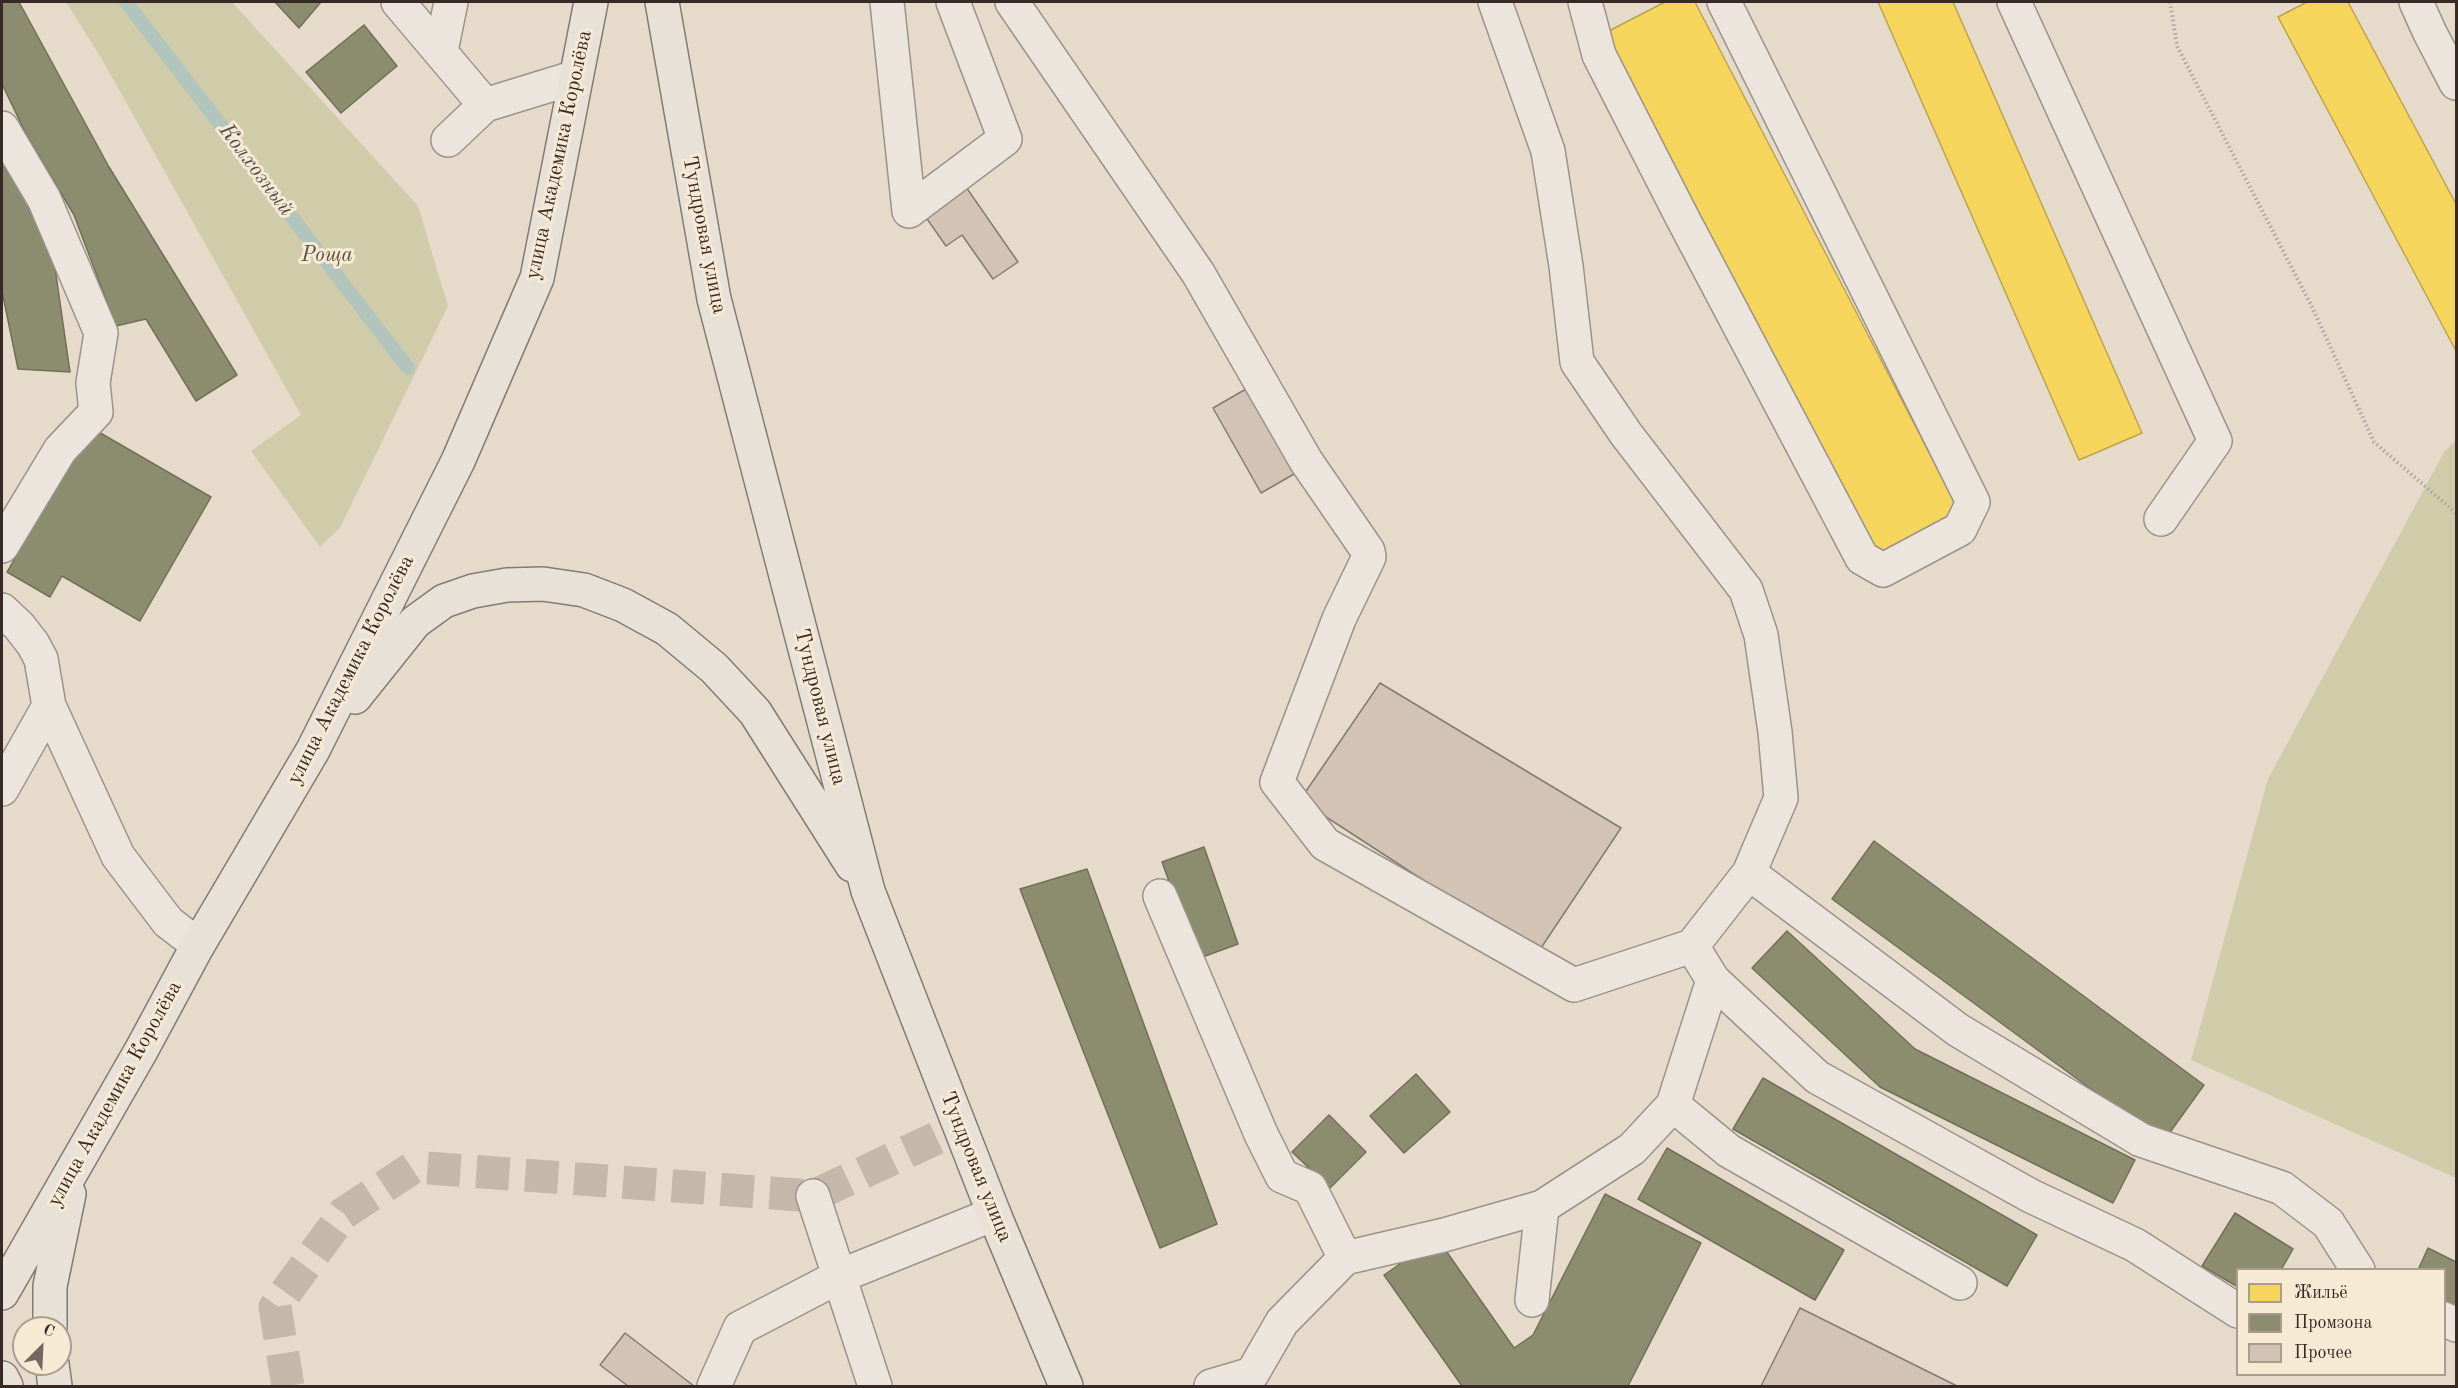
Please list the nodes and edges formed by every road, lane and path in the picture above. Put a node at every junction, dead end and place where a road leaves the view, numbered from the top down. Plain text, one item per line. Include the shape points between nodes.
1 (398, 2) edge
2 (451, 2) edge
3 (591, 2) edge
4 (662, 2) edge
5 (887, 2) edge
6 (953, 2) edge
7 (1012, 2) edge
8 (1495, 2) edge
9 (1585, 2) edge
10 (1724, 2) edge
11 (2014, 2) edge
12 (2170, 2) edge
13 (2416, 2) edge
14 (441, 51) junction
15 (576, 77) junction
16 (2457, 83) edge
17 (485, 105) junction
18 (2, 128) edge
19 (448, 140) dead end
20 (2457, 513) edge
21 (2162, 519) dead end
22 (2, 546) edge
23 (2, 610) edge
24 (49, 706) junction
25 (313, 750) junction
26 (2, 789) edge
27 (1749, 873) junction
28 (868, 891) junction
29 (1160, 896) dead end
30 (198, 945) junction
31 (1692, 946) junction
32 (1713, 980) junction
33 (1673, 1105) junction
34 (74, 1169) junction
35 (813, 1196) dead end
36 (1542, 1207) junction
37 (994, 1214) junction
38 (1345, 1258) junction
39 (2357, 1268) edge
40 (840, 1276) junction
41 (1960, 1283) dead end
42 (2, 1293) edge
43 (1532, 1300) dead end
44 (2236, 1310) edge
45 (50, 1316) edge
46 (2, 1378) edge
47 (1255, 1380) edge
48 (6, 1386) edge
49 (714, 1386) edge
50 (875, 1386) edge
51 (1066, 1386) edge
52 (1211, 1386) edge

1 - 14 street
2 - 14 street
3 - 15 main road, улица Академика Королёва
4 - 28 main road, Тундровая улица via 714,299
5 - 6 street via 909,211 1005,139
7 - 31 street via 1198,273 1306,461 1368,550 1369,557 1339,619 1277,782 1325,844 1575,985
8 - 27 street via 1548,151 1577,362 1626,434 1746,590 1761,635 1781,798
9 - 10 street via 1599,55 1683,219 1862,558 1882,570 1960,529 1973,502
11 - 21 street via 2215,441
12 - 20 path via 2177,46 2313,309 2374,442
13 - 16 street
14 - 17 street
15 - 17 street
15 - 25 main road, улица Академика Королёва via 537,278 458,461
17 - 19 street
18 - 22 street via 44,199 101,333 93,383 96,412 60,450
23 - 24 street via 19,626 41,659
24 - 26 street
24 - 30 street via 118,856 168,922
25 - 28 main road via 415,622 444,601 507,585 543,584 584,590 667,629 714,668 755,712
25 - 30 main road, улица Академика Королёва
27 - 31 street
27 - 39 street via 1958,1030 2141,1140 2282,1188 2328,1223
28 - 37 main road, Тундровая улица
29 - 38 street via 1260,1134 1282,1176 1310,1188
30 - 34 main road, улица Академика Королёва
31 - 32 street
32 - 33 street
32 - 44 street via 1817,1077 2031,1196 2135,1245
33 - 36 street via 1632,1149
33 - 41 street via 1729,1151
34 - 42 main road, улица Академика Королёва
34 - 45 main road via 50,1286
35 - 40 street
36 - 38 street
36 - 43 street
37 - 40 street
37 - 51 main road, Тундровая улица
38 - 47 street via 1282,1322
40 - 49 street via 740,1328
40 - 50 street
46 - 48 main road
47 - 52 street

